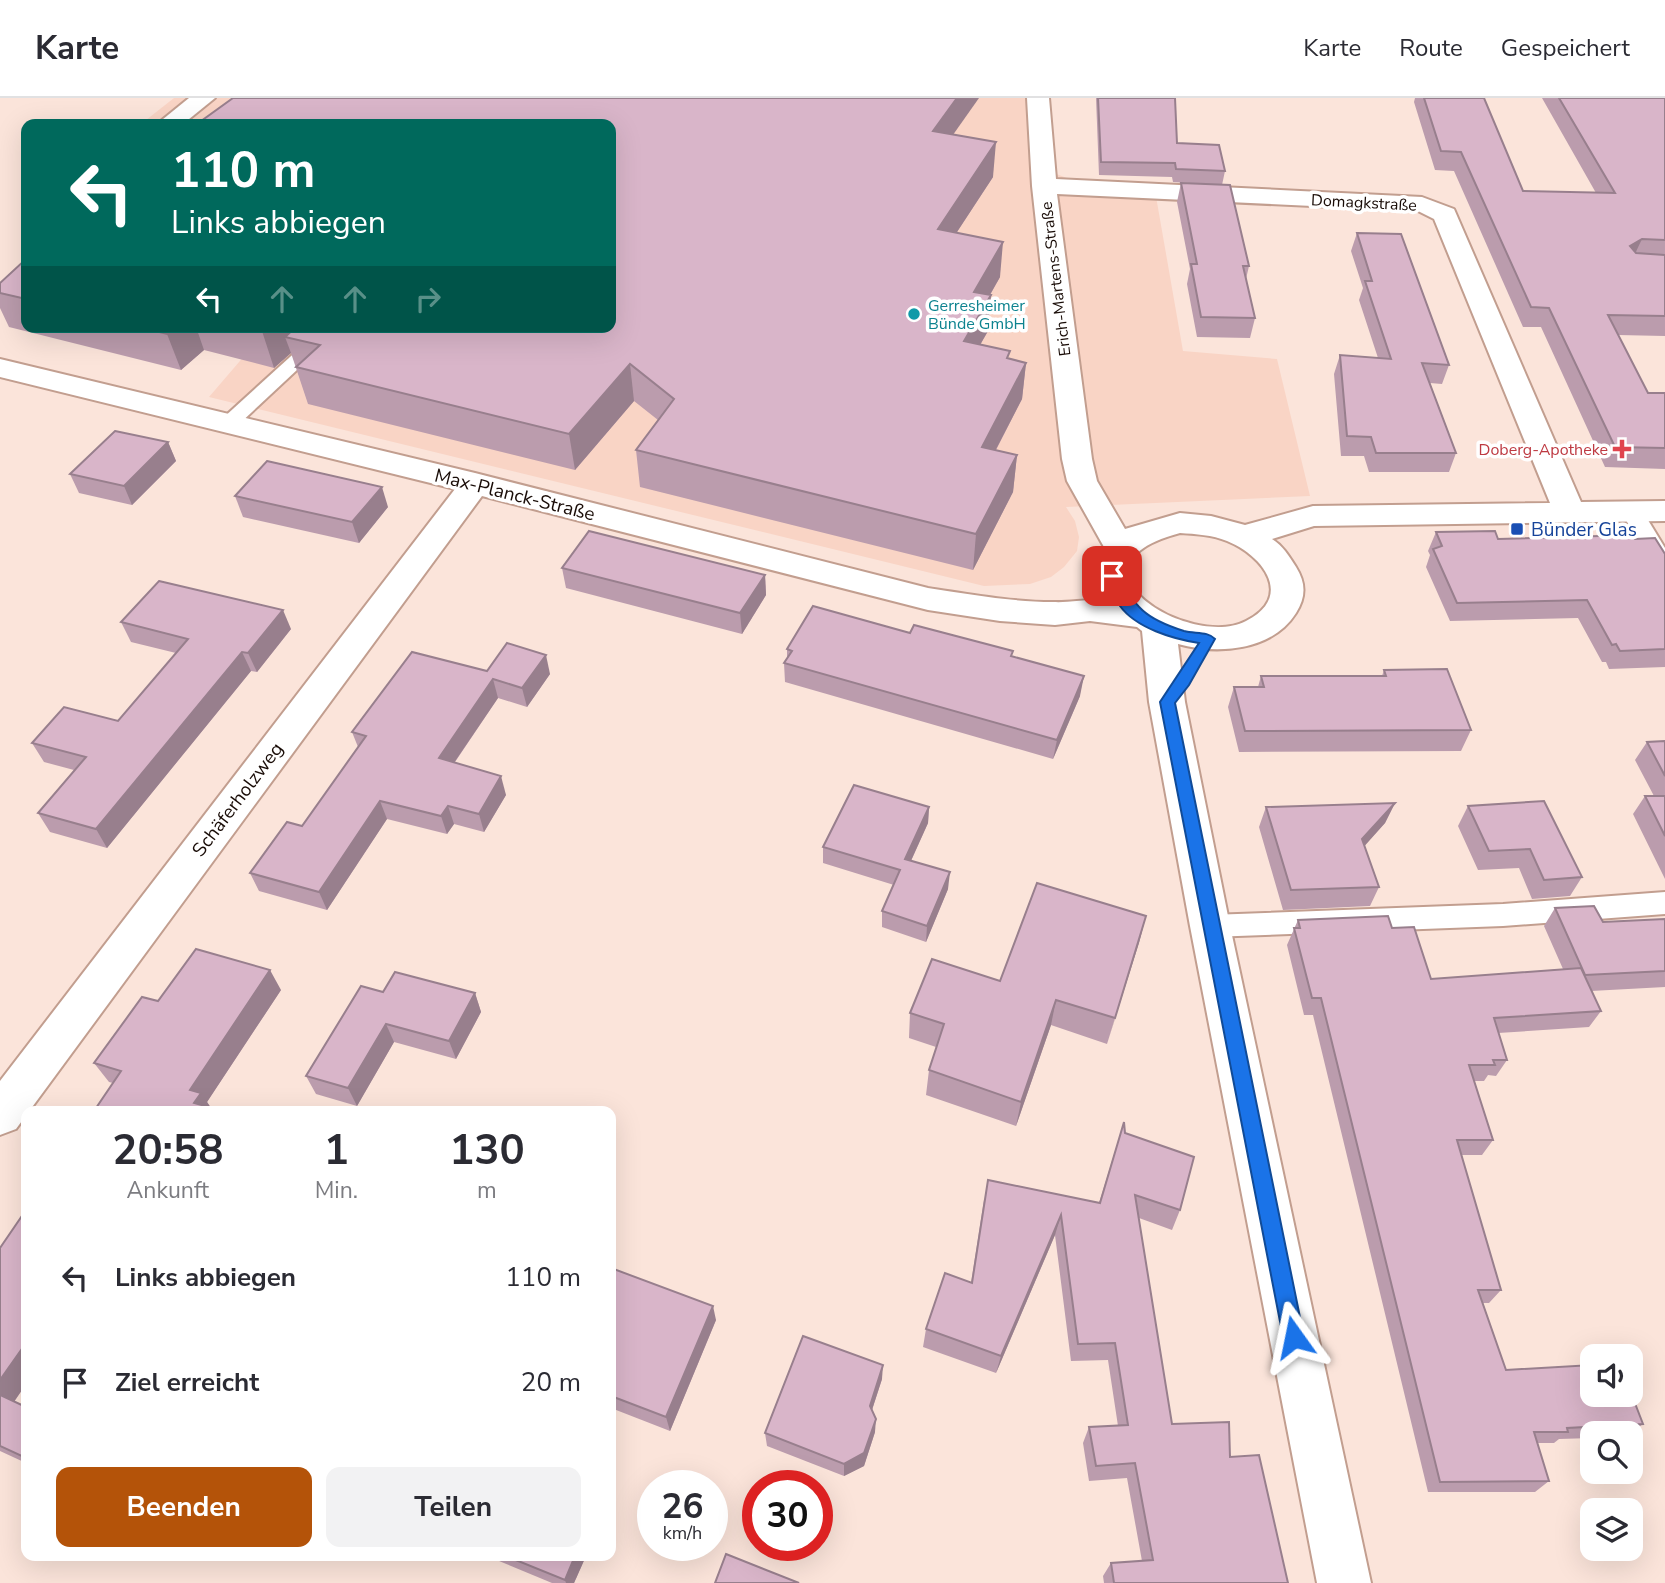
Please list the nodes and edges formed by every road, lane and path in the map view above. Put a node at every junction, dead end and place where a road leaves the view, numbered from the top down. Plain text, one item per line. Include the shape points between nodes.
1 (204, 98) edge
2 (1038, 98) edge
3 (175, 119) edge
4 (1044, 187) junction
5 (327, 333) edge
6 (0, 369) edge
7 (230, 422) junction
8 (1077, 460) junction
9 (475, 483) junction
10 (1569, 510) junction
11 (1665, 511) edge
12 (1632, 512) junction
13 (1380, 513) junction
14 (1160, 526) junction
15 (1244, 536) junction
16 (1116, 555) junction
17 (1279, 562) junction
18 (1665, 566) edge
19 (1030, 610) junction
20 (1149, 622) junction
21 (1208, 639) junction
22 (1167, 702) junction
23 (1665, 903) edge
24 (1210, 926) junction
25 (0, 1115) edge
26 (1344, 1583) edge

1 - 3 street
2 - 4 street, Erich-Martens-Straße
4 - 8 street, Erich-Martens-Straße
4 - 10 street, Domagkstraße via 1422,204 1445,214
5 - 7 lane
6 - 7 street, Max-Planck-Straße
7 - 9 street, Max-Planck-Straße
8 - 14 street via 1098,485
8 - 16 street, Erich-Martens-Straße
9 - 19 street, Max-Planck-Straße via 928,600 963,607
9 - 25 street, Schäferholzweg
10 - 12 street
10 - 13 street
11 - 12 street
12 - 18 lane
13 - 15 street via 1313,516
13 - 17 street via 1328,529
14 - 15 street via 1203,524
14 - 16 street via 1137,534
15 - 17 street
16 - 19 street, Max-Planck-Straße via 1090,581
16 - 20 street via 1112,576 1116,590
17 - 21 street via 1287,581 1287,599 1278,616 1260,629 1236,637
19 - 20 street, Max-Planck-Straße via 1055,614 1090,610
20 - 21 street via 1182,636
20 - 22 street
21 - 22 street
22 - 24 street
23 - 24 lane via 1503,915
24 - 26 street

